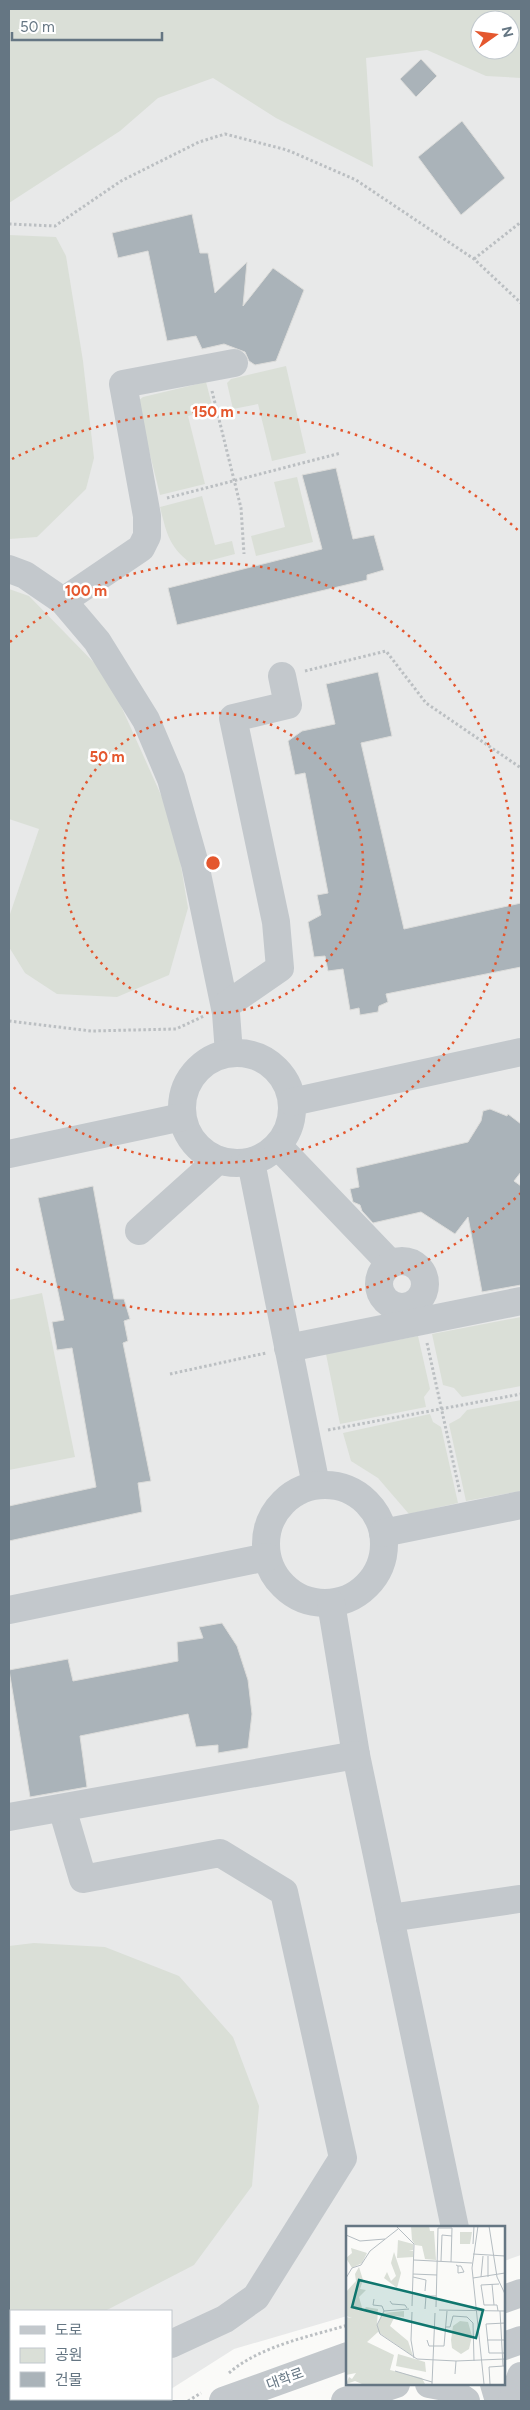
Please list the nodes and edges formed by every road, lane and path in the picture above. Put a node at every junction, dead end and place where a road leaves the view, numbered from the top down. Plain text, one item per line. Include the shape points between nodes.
1 (521, 222) edge
2 (9, 224) edge
3 (474, 259) junction
4 (521, 303) edge
5 (234, 364) dead end
6 (205, 369) junction
7 (340, 453) dead end
8 (235, 481) junction
9 (145, 504) junction
10 (244, 554) dead end
11 (9, 569) edge
12 (63, 601) junction
13 (282, 676) joint
14 (521, 768) edge
15 (225, 1006) junction
16 (9, 1021) edge
17 (521, 1052) edge
18 (229, 1053) junction
19 (292, 1102) junction
20 (182, 1117) junction
21 (278, 1146) junction
22 (9, 1154) edge
23 (218, 1160) junction
24 (251, 1162) junction
25 (139, 1231) dead end
26 (391, 1264) dead end
27 (521, 1301) edge
28 (422, 1321) junction
29 (288, 1348) junction
30 (170, 1374) dead end
31 (521, 1394) edge
32 (442, 1409) junction
33 (304, 1434) junction
34 (316, 1485) junction
35 (521, 1505) edge
36 (465, 1516) junction
37 (383, 1533) junction
38 (267, 1557) junction
39 (331, 1603) junction
40 (9, 1610) edge
41 (356, 1756) junction
42 (62, 1808) junction
43 (9, 1817) edge
44 (519, 1899) dead end
45 (390, 1918) junction
46 (455, 2226) edge
47 (521, 2293) edge
48 (505, 2299) edge
49 (346, 2326) edge
50 (521, 2340) edge
51 (172, 2344) edge
52 (505, 2346) edge
53 (346, 2357) edge
54 (521, 2376) edge
55 (393, 2385) edge
56 (437, 2385) edge
57 (494, 2385) edge
58 (217, 2390) edge
59 (188, 2401) edge
60 (345, 2401) edge
61 (466, 2401) edge
62 (498, 2401) edge
63 (512, 2401) edge

1 - 3 path
2 - 3 path via 56,226 121,181 199,142 225,134 286,150 356,180
3 - 4 path
5 - 6 street
6 - 8 path
6 - 9 street via 123,384
7 - 8 path
8 - 9 path
8 - 10 path via 242,508
9 - 12 street via 148,536 140,548
11 - 12 street via 25,575
12 - 15 street via 97,641 146,720 171,779 195,864
13 - 14 path via 386,652 426,703
13 - 15 street via 288,705 233,718 276,922 280,968
15 - 16 path via 176,1029 91,1031
15 - 18 street
17 - 19 street
18 - 19 street via 247,1053 264,1059 288,1084
18 - 20 street via 211,1059 196,1071 186,1086
19 - 21 street via 292,1118
20 - 22 street
20 - 23 street via 191,1139
21 - 24 street
21 - 26 street
23 - 24 street via 234,1164
23 - 25 street
24 - 29 street
27 - 28 street
28 - 29 street
28 - 32 path
29 - 30 path
29 - 33 street
31 - 32 path
32 - 33 path
32 - 36 path
33 - 34 street
34 - 37 street via 334,1485 359,1496 377,1516
34 - 38 street via 298,1491 282,1502 271,1518 266,1537
35 - 36 street
36 - 37 street
37 - 39 street via 383,1552 377,1571 366,1587 349,1598
38 - 39 street via 273,1573 284,1586 314,1602
38 - 40 street
39 - 41 street
41 - 42 street
41 - 45 street
42 - 43 street
42 - 51 street via 83,1879 220,1853 284,1892 343,2158 256,2297 225,2318
44 - 45 street
45 - 46 street
47 - 48 street
49 - 58 path via 244,2360
50 - 52 street
53 - 58 street, 대학로
54 - 63 street
55 - 60 street
56 - 61 street via 445,2386
57 - 62 street
58 - 59 path

